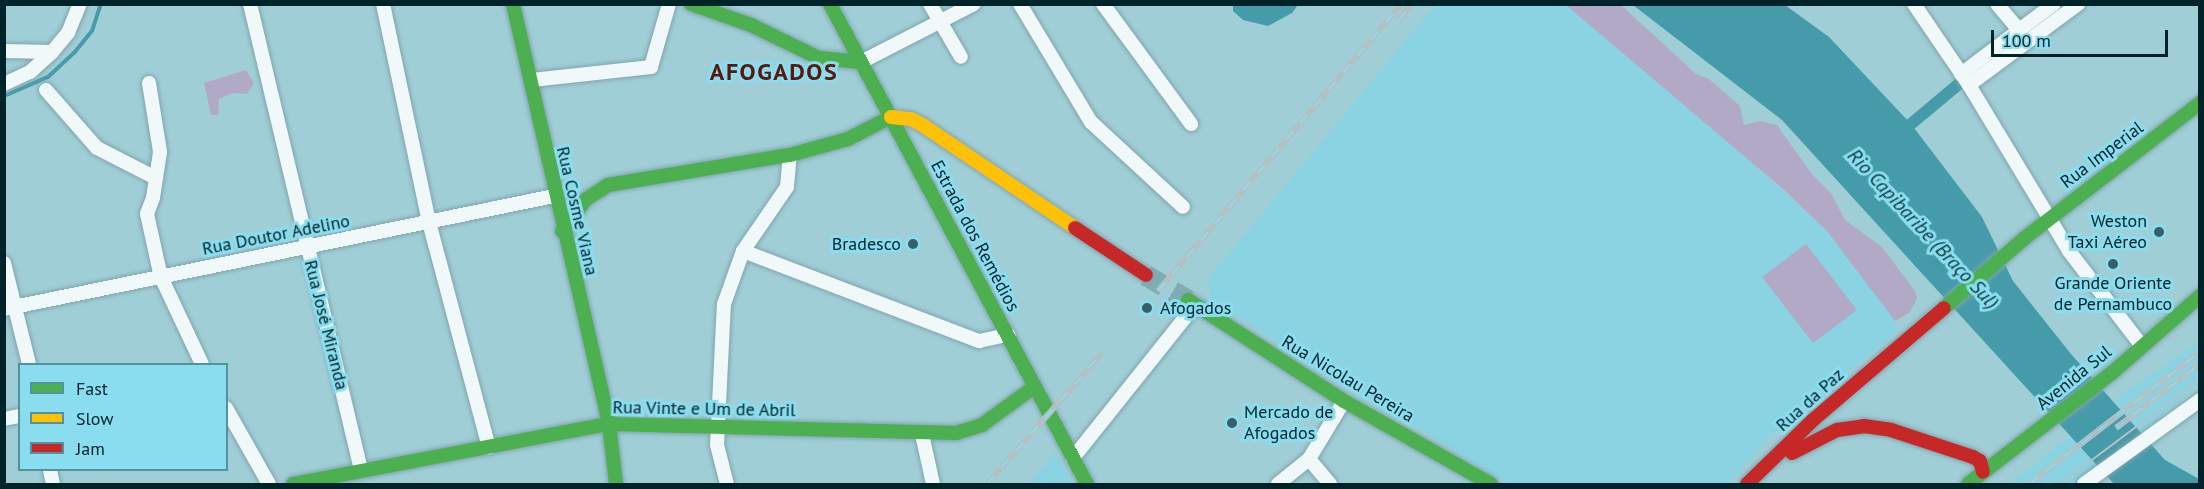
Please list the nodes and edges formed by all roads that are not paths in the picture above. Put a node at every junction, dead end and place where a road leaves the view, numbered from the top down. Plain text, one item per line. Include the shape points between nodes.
1 (80, 4) edge
2 (250, 4) edge
3 (383, 4) edge
4 (513, 4) edge
5 (669, 4) edge
6 (691, 4) edge
7 (830, 4) edge
8 (930, 4) edge
9 (974, 4) edge
10 (1020, 4) edge
11 (1103, 4) edge
12 (1932, 4) edge
13 (1997, 4) edge
14 (2054, 4) edge
15 (2078, 4) edge
16 (1917, 9) edge
17 (939, 21) junction
18 (2019, 30) junction
19 (4, 51) edge
20 (52, 52) junction
21 (961, 57) dead end
22 (861, 62) junction
23 (1965, 79) junction
24 (531, 80) junction
25 (149, 83) dead end
26 (4, 84) edge
27 (46, 90) dead end
28 (2199, 103) edge
29 (891, 117) junction
30 (1191, 124) dead end
31 (790, 155) junction
32 (156, 178) junction
33 (554, 196) junction
34 (1183, 207) dead end
35 (2051, 217) junction
36 (429, 222) junction
37 (562, 231) junction
38 (2026, 237) joint
39 (307, 248) junction
40 (743, 250) junction
41 (4, 263) edge
42 (1146, 275) tunnel mouth
43 (161, 277) junction
44 (2199, 296) edge
45 (1192, 303) joint
46 (10, 308) edge
47 (1008, 335) junction
48 (2141, 345) junction
49 (29, 363) edge
50 (202, 363) edge
51 (1034, 387) junction
52 (2199, 400) edge
53 (1344, 401) junction
54 (228, 412) edge
55 (609, 424) junction
56 (718, 425) junction
57 (922, 434) junction
58 (489, 447) junction
59 (1073, 458) junction
60 (1309, 459) junction
61 (361, 470) junction
62 (1759, 472) junction
63 (1983, 472) junction
64 (326, 481) edge
65 (269, 484) edge
66 (292, 484) edge
67 (616, 484) edge
68 (727, 484) edge
69 (933, 484) edge
70 (1087, 484) edge
71 (1278, 484) edge
72 (1330, 484) edge
73 (1491, 484) edge
74 (1747, 484) edge
75 (1968, 484) edge
76 (2084, 484) edge

1 - 20 street via 68,33
2 - 39 street, Rua José Miranda
3 - 36 street
4 - 24 main road, Rua Cosme Viana
5 - 24 street via 651,67
6 - 22 main road via 752,25 819,58
7 - 22 main road, Estrada dos Remédios
8 - 17 street
9 - 17 street
10 - 34 street via 1091,122
11 - 30 street
12 - 16 street
13 - 18 street
14 - 18 street
15 - 23 street
16 - 23 street
17 - 21 street
17 - 22 street
18 - 23 street
19 - 20 street via 32,48
20 - 26 street via 30,72
22 - 29 main road, Estrada dos Remédios
23 - 35 street
24 - 33 main road, Rua Cosme Viana
25 - 32 street via 160,152
27 - 32 street via 97,148
28 - 35 main road, Rua Imperial
29 - 31 main road via 848,139
29 - 42 main road via 911,119 924,126
29 - 47 main road, Estrada dos Remédios
31 - 37 main road via 608,185 580,204
31 - 40 street via 787,187
32 - 43 street via 147,214
33 - 36 street, Rua Doutor Adelino
33 - 37 main road, Rua Cosme Viana
35 - 38 main road, Rua Imperial
35 - 48 street via 2069,251
36 - 39 street, Rua Doutor Adelino
36 - 58 street
37 - 55 main road, Rua Cosme Viana
38 - 62 main road, Rua da Paz
39 - 43 street, Rua Doutor Adelino
39 - 61 street, Rua José Miranda
40 - 47 street via 979,341
40 - 56 street via 724,304
41 - 46 street
43 - 46 street, Rua Doutor Adelino
43 - 50 street
44 - 48 main road, Avenida Sul
45 - 53 main road, Rua Nicolau Pereira
45 - 59 street
46 - 49 street
47 - 51 main road, Estrada dos Remédios
48 - 63 main road, Avenida Sul via 2113,372
51 - 57 main road, Rua Vinte e Um de Abril via 970,431
51 - 59 main road, Estrada dos Remédios
52 - 76 street
53 - 60 street
53 - 73 main road, Rua Nicolau Pereira
54 - 65 street
55 - 56 main road, Rua Vinte e Um de Abril
55 - 58 main road, Rua Vinte e Um de Abril
55 - 67 main road, Rua Cosme Viana
56 - 57 main road, Rua Vinte e Um de Abril
56 - 68 street via 718,458
57 - 69 street
58 - 61 main road, Rua Vinte e Um de Abril
59 - 70 main road, Estrada dos Remédios
60 - 71 street
60 - 72 street
61 - 64 main road, Rua Vinte e Um de Abril
62 - 63 main road via 1822,435 1864,426 1891,430 1973,457 1980,461
62 - 74 main road, Rua da Paz
63 - 75 main road, Avenida Sul
64 - 66 main road, Rua Vinte e Um de Abril

